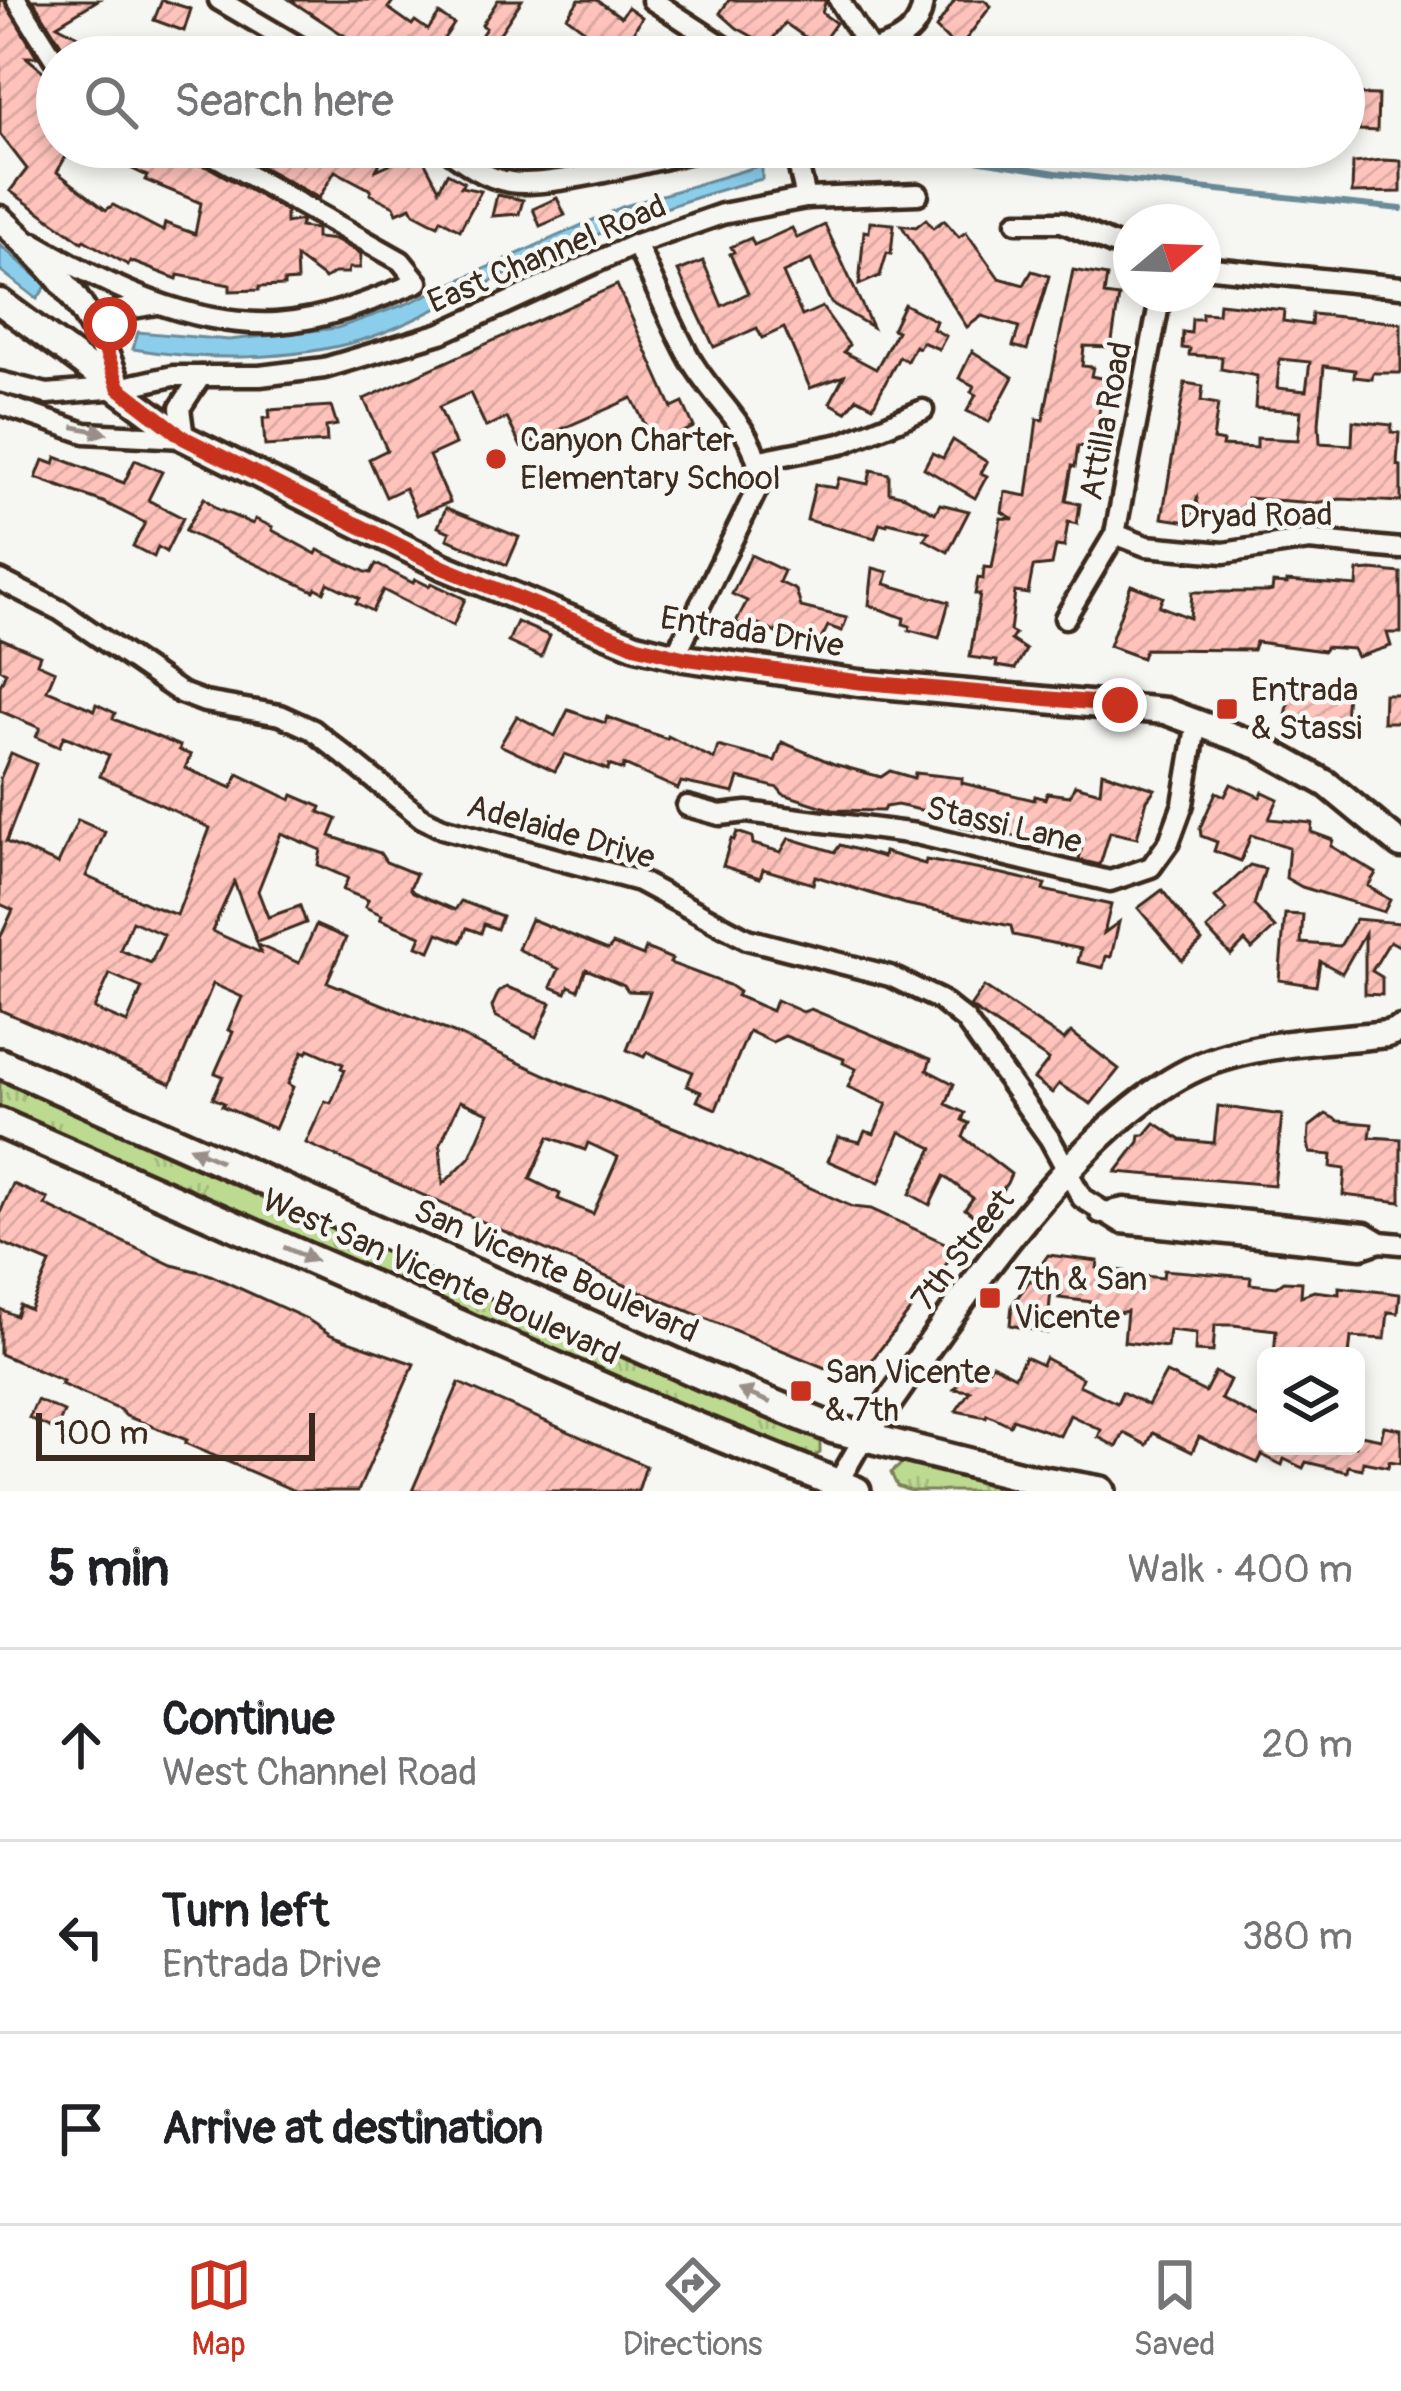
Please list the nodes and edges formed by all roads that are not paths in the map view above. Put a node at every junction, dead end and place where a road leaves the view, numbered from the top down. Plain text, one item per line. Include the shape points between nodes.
1 (17, 0) edge
2 (219, 0) edge
3 (652, 0) edge
4 (839, 0) edge
5 (923, 0) edge
6 (40, 36) edge
7 (280, 36) edge
8 (708, 36) edge
9 (862, 36) edge
10 (905, 36) edge
11 (236, 168) edge
12 (473, 168) edge
13 (610, 168) edge
14 (799, 168) edge
15 (918, 194) dead end
16 (806, 198) junction
17 (1017, 222) dead end
18 (6, 225) edge
19 (636, 244) junction
20 (1113, 244) edge
21 (1221, 268) edge
22 (1401, 287) edge
23 (0, 302) edge
24 (162, 304) junction
25 (1157, 312) edge
26 (104, 346) junction
27 (201, 376) junction
28 (0, 382) edge
29 (119, 388) junction
30 (0, 404) edge
31 (923, 410) dead end
32 (184, 438) junction
33 (760, 460) junction
34 (1114, 534) junction
35 (1401, 549) edge
36 (0, 580) edge
37 (1065, 618) dead end
38 (675, 656) junction
39 (1197, 721) junction
40 (686, 806) dead end
41 (1401, 845) edge
42 (1401, 1029) edge
43 (0, 1064) edge
44 (0, 1124) edge
45 (1068, 1172) junction
46 (1401, 1244) edge
47 (863, 1439) junction
48 (842, 1489) edge
49 (1101, 1491) edge

1 - 6 street
2 - 7 street
3 - 8 street
4 - 9 street
5 - 10 street
11 - 24 street via 401,261 418,283 331,314 277,323
12 - 13 street via 511,182
14 - 16 street
15 - 16 street, East Channel Road
16 - 19 street, East Channel Road via 722,214
17 - 20 street via 1062,222
18 - 24 street via 91,277
18 - 26 street via 72,290
19 - 27 street, East Channel Road via 441,333 369,356 260,376
19 - 33 street via 690,360
21 - 22 street
23 - 29 street, Entrada Drive
24 - 26 street via 120,310
25 - 34 street, Attilla Road
26 - 29 street
27 - 29 street, East Channel Road
27 - 32 street via 180,408
28 - 29 street, East Channel Road via 47,394
29 - 32 street, Entrada Drive
30 -> 32 street via 85,433
31 - 33 street via 841,444
32 - 38 street, Entrada Drive via 444,568
33 - 38 street via 760,483
34 - 35 street, Dryad Road via 1146,546 1224,553 1309,540
34 - 37 street, Attilla Road
36 - 45 street, Adelaide Drive via 181,692 298,722 442,828 639,881 747,940 890,976 940,1000 965,1020
38 - 39 street, Entrada Drive via 1120,705
39 - 40 street, Stassi Lane via 1184,804 1168,842 1151,867 1110,881 916,834
39 - 41 street, Entrada Drive via 1328,784
42 - 45 street via 1200,1066 1136,1104
47 -> 43 main road, San Vicente Boulevard
44 -> 48 main road, West San Vicente Boulevard
45 - 46 street, Adelaide Drive via 1082,1198 1121,1223 1247,1228 1362,1248
45 - 47 street, 7th Street
47 - 48 street, 7th Street
47 - 49 main road, San Vicente Boulevard

